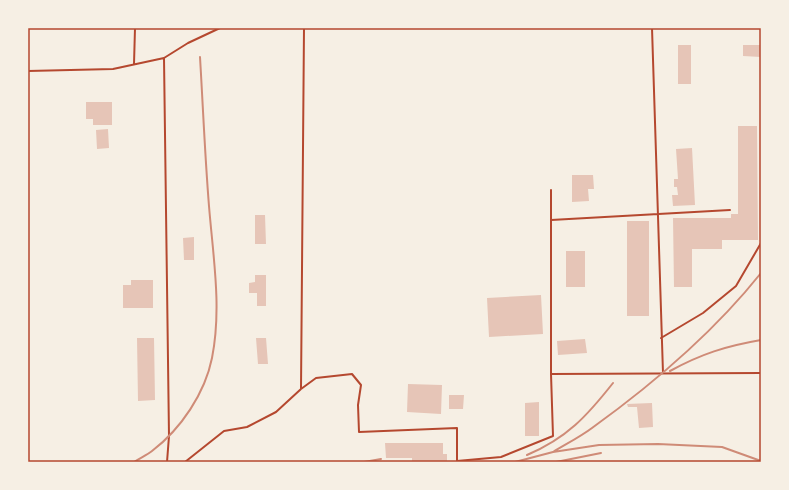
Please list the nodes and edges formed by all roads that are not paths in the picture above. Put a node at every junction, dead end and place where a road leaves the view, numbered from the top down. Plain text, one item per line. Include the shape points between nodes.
1 (135, 28) edge
2 (220, 28) edge
3 (304, 28) edge
4 (652, 28) edge
5 (164, 58) junction
6 (134, 64) junction
7 (28, 71) edge
8 (550, 190) dead end
9 (730, 210) dead end
10 (658, 214) junction
11 (550, 220) junction
12 (761, 243) edge
13 (661, 338) junction
14 (663, 373) junction
15 (761, 373) edge
16 (551, 374) junction
17 (301, 389) junction
18 (167, 462) edge
19 (185, 462) edge

1 - 6 lane
2 - 5 lane
3 - 17 lane
4 - 10 lane
5 - 6 lane
5 - 18 lane via 169,436
6 - 7 lane via 113,69
8 - 11 lane
9 - 10 lane
10 - 11 lane
10 - 13 lane
11 - 16 lane
12 - 13 lane via 736,286 703,313
13 - 14 lane
14 - 15 lane
14 - 16 lane
16 - 17 lane via 553,436 501,457 462,461 457,461 457,428 359,432 360,385 352,374 316,378
17 - 19 lane via 276,412 247,427 224,431

